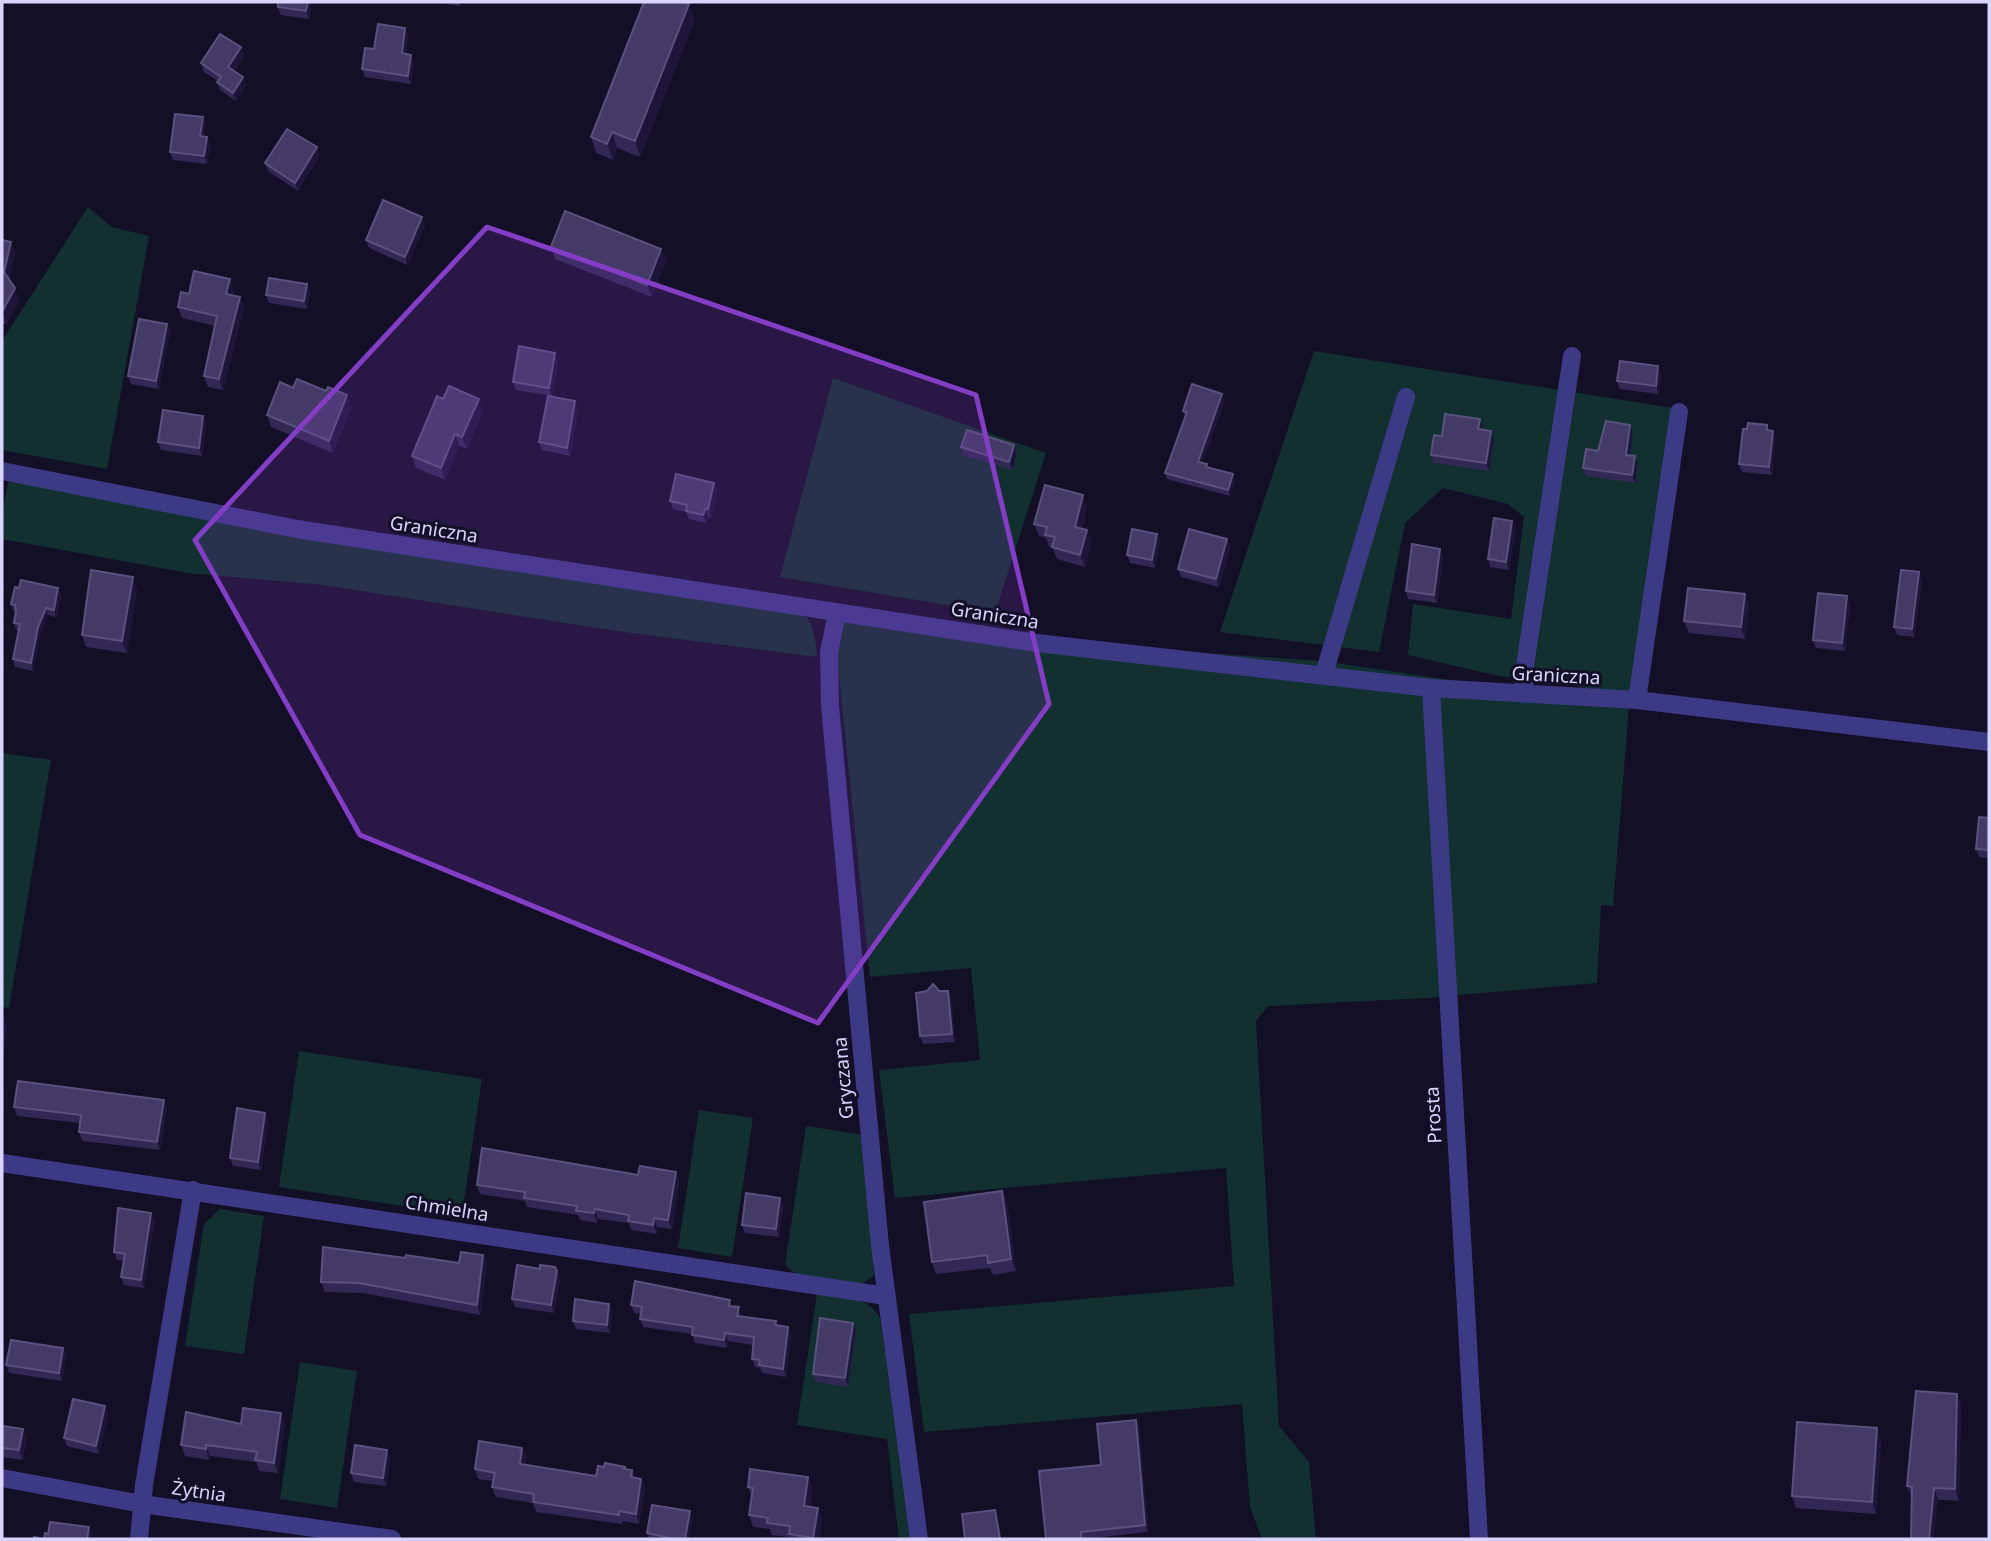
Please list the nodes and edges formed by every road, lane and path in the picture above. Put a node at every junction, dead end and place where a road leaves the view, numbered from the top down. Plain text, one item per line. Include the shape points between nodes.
1 (1572, 356) dead end
2 (1406, 397) dead end
3 (1679, 412) dead end
4 (2, 471) edge
5 (837, 612) junction
6 (1324, 674) junction
7 (1431, 688) junction
8 (1524, 694) junction
9 (1637, 700) junction
10 (1989, 742) edge
11 (2, 1163) edge
12 (193, 1190) junction
13 (886, 1296) junction
14 (2, 1478) edge
15 (142, 1504) junction
16 (139, 1539) edge
17 (392, 1539) edge
18 (919, 1539) edge
19 (1479, 1539) edge

1 - 8 street
2 - 6 street
3 - 9 street
4 - 5 street, Graniczna via 297,529
5 - 6 street, Graniczna via 1037,643
5 - 13 street, Gryczana via 828,652 830,706
6 - 7 street, Graniczna
7 - 8 street, Graniczna
7 - 19 street, Prosta
8 - 9 street, Graniczna
9 - 10 street, Graniczna
11 - 12 street, Chmielna
12 - 13 street, Chmielna
12 - 15 street
13 - 18 street, Gryczana
14 - 15 street, Żytnia
15 - 16 street
15 - 17 street, Żytnia

